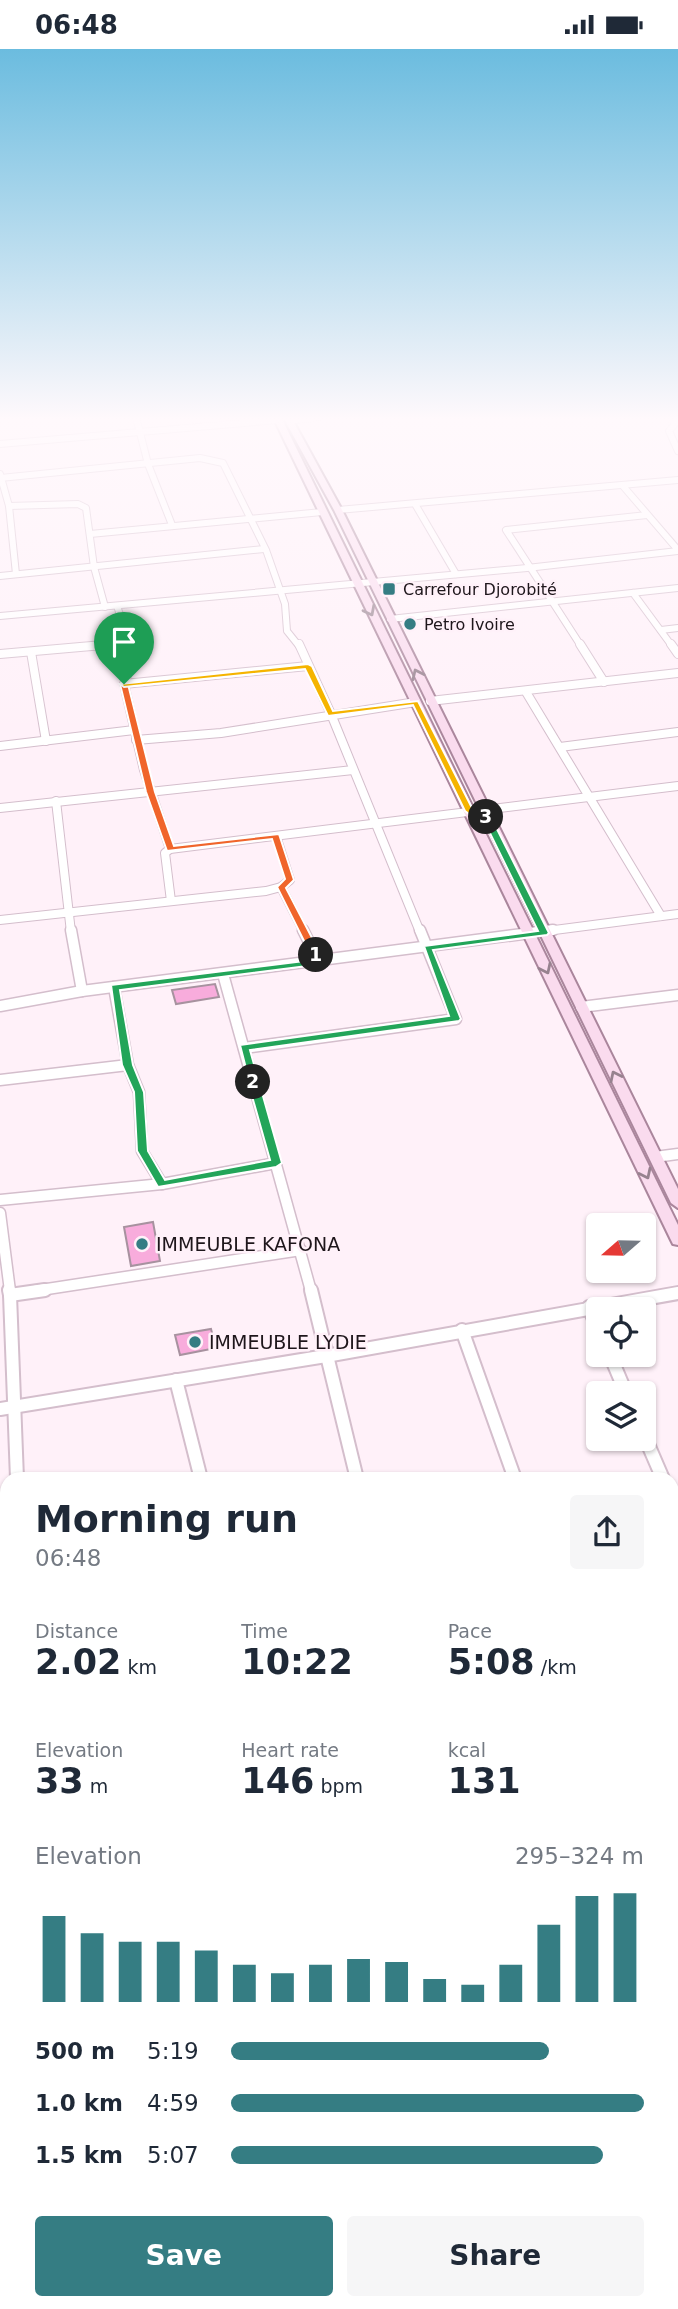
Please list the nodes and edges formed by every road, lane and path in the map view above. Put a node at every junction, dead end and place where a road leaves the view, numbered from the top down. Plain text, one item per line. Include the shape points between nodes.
1 (11, 522) edge
2 (88, 522) edge
3 (205, 522) edge
4 (253, 522) edge
5 (328, 522) edge
6 (344, 522) edge
7 (426, 522) edge
8 (577, 522) edge
9 (654, 522) edge
10 (172, 525) joint
11 (90, 534) junction
12 (264, 549) junction
13 (678, 550) edge
14 (94, 567) junction
15 (527, 568) junction
16 (16, 574) junction
17 (456, 574) junction
18 (0, 576) edge
19 (371, 581) junction
20 (355, 582) junction
21 (678, 588) edge
22 (281, 589) junction
23 (633, 593) junction
24 (552, 602) junction
25 (117, 606) junction
26 (105, 607) junction
27 (0, 616) edge
28 (390, 619) junction
29 (678, 628) edge
30 (661, 630) junction
31 (130, 647) junction
32 (31, 652) junction
33 (0, 654) edge
34 (678, 655) edge
35 (308, 666) junction
36 (678, 673) edge
37 (604, 682) junction
38 (124, 684) junction
39 (526, 692) junction
40 (430, 701) junction
41 (416, 702) junction
42 (331, 714) junction
43 (134, 730) junction
44 (678, 732) edge
45 (136, 740) junction
46 (46, 741) junction
47 (0, 746) edge
48 (560, 747) junction
49 (353, 770) junction
50 (677, 787) edge
51 (150, 792) junction
52 (591, 798) junction
53 (56, 801) junction
54 (0, 807) edge
55 (483, 810) junction
56 (469, 811) junction
57 (374, 823) junction
58 (276, 836) junction
59 (170, 849) junction
60 (281, 887) junction
61 (171, 901) junction
62 (68, 913) junction
63 (678, 914) edge
64 (661, 916) junction
65 (0, 920) edge
66 (544, 933) junction
67 (529, 935) junction
68 (427, 948) junction
69 (319, 962) junction
70 (223, 974) junction
71 (114, 987) junction
72 (82, 991) junction
73 (678, 995) edge
74 (0, 1006) edge
75 (581, 1007) junction
76 (244, 1048) junction
77 (128, 1065) junction
78 (0, 1080) edge
79 (678, 1154) edge
80 (656, 1157) junction
81 (276, 1163) junction
82 (162, 1184) junction
83 (0, 1200) edge
84 (678, 1203) edge
85 (0, 1213) edge
86 (678, 1240) edge
87 (301, 1250) junction
88 (7, 1292) edge
89 (678, 1293) edge
90 (653, 1297) edge
91 (586, 1308) edge
92 (462, 1331) junction
93 (326, 1356) junction
94 (176, 1380) junction
95 (13, 1406) junction
96 (0, 1409) edge
97 (651, 1451) edge
98 (16, 1472) edge
99 (199, 1472) edge
100 (355, 1472) edge
101 (512, 1472) edge
102 (660, 1472) edge

1 - 16 street
2 - 11 street
3 - 10 street
4 - 12 street
5 - 20 main road
6 - 19 main road
7 - 17 street
8 - 15 street via 506,530
9 - 13 street
10 - 11 street
11 - 14 street
12 - 14 street
12 - 22 street
13 - 15 street
14 - 16 street
14 - 26 street
15 - 17 street
15 - 24 street
16 - 18 street
17 - 19 street
19 - 20 street
19 - 28 main road
20 - 22 street
20 -> 41 main road
21 - 23 street
22 - 25 street
22 - 35 street via 287,631
23 - 24 street
23 - 30 street
24 - 28 street
24 - 37 street
25 - 26 street
25 - 31 street
26 - 27 street
40 -> 28 main road
29 - 30 street
30 - 34 street
31 - 32 street
31 - 38 street
32 - 33 street
32 - 46 street
35 - 38 street
35 - 42 street
36 - 37 street
37 - 39 street
38 - 43 street
39 - 40 street
39 - 48 street
40 - 55 main road
41 - 42 street
41 - 56 main road
42 - 45 street via 221,733
42 - 49 street
43 - 45 street
43 - 46 street
44 - 48 street
45 - 51 street
46 - 47 street
48 - 52 street
49 - 51 street
49 - 57 street
50 - 52 street
51 - 53 street
51 - 59 street
52 - 55 street
52 - 64 street
53 - 54 street
53 - 62 street
55 - 56 street
55 - 66 main road
56 - 57 street
56 - 67 main road
57 - 58 street
57 - 68 street
58 - 59 street
58 - 60 street via 290,880
59 - 61 street via 164,860
60 - 61 street
60 - 69 street
61 - 62 street
62 - 65 street
62 - 72 street
63 - 64 street
64 - 66 street
66 - 67 street
66 - 75 main road
67 - 68 street
67 -> 86 main road
68 - 69 street
68 - 76 street via 456,1019
69 - 70 street
70 - 71 street
70 - 76 street
71 - 72 street
71 - 77 street
72 - 74 street
73 - 75 street
80 -> 75 main road
76 - 81 street
77 - 78 street
77 - 82 street via 139,1092 142,1151
79 - 80 street
80 - 84 main road
81 - 82 street
81 - 87 street
82 - 83 street
85 - 88 street
87 - 88 street
87 - 93 street
88 - 95 street
89 - 90 street
91 - 92 street
92 - 93 street
92 - 101 street
93 - 94 street
93 - 100 street
94 - 95 street
94 - 99 street
95 - 96 street
95 - 98 street
97 - 102 street

